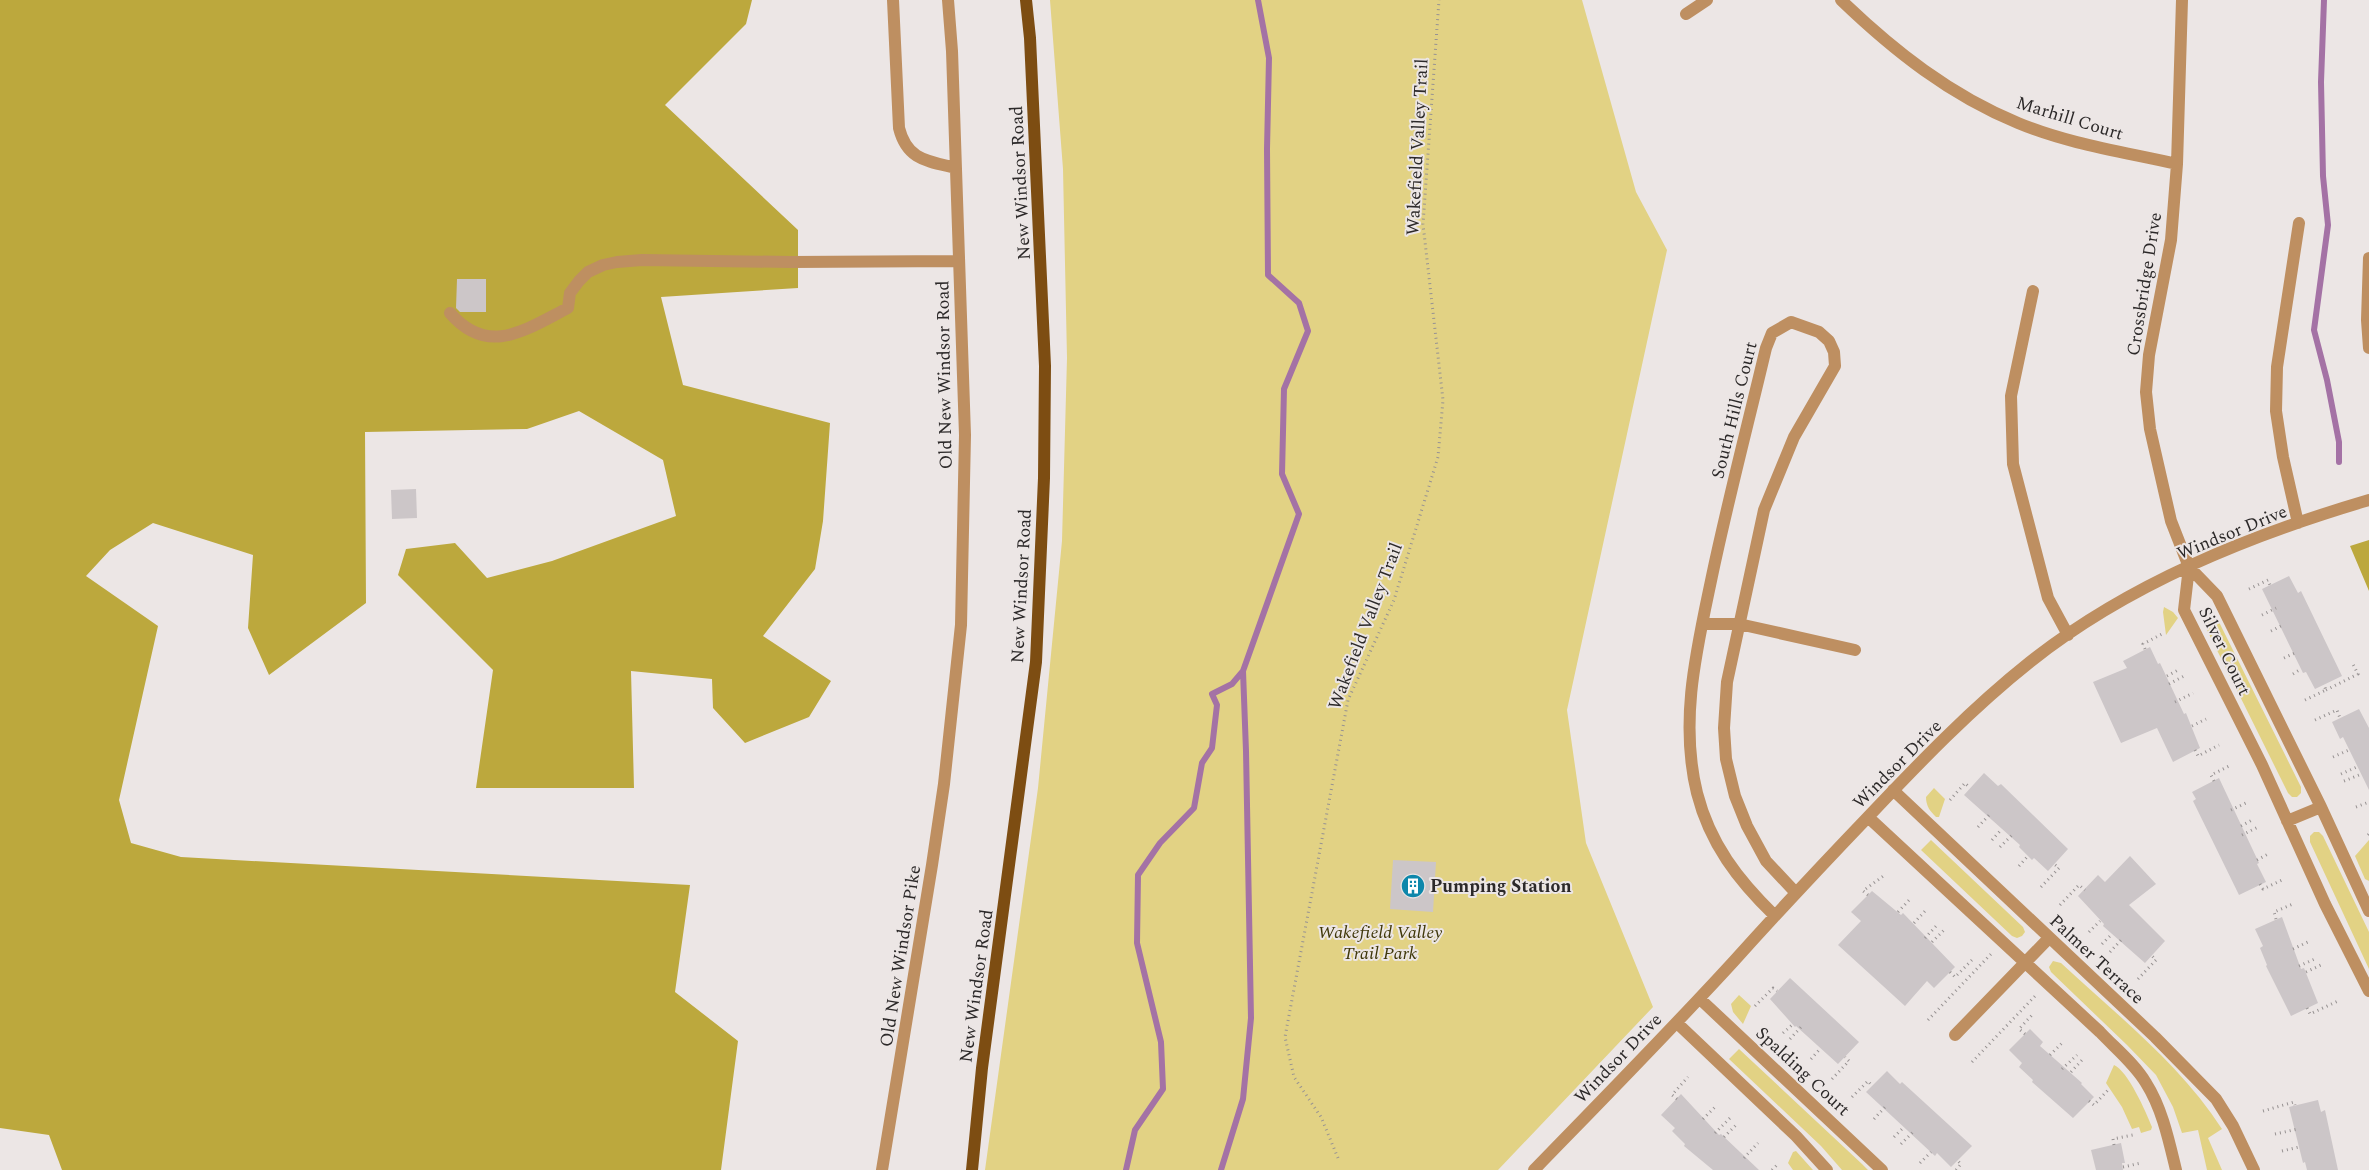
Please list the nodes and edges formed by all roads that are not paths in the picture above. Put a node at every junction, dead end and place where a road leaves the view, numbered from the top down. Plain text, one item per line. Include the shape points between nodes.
1 (893, 0) edge
2 (948, 0) edge
3 (1026, 0) edge
4 (1707, 0) edge
5 (1841, 0) edge
6 (2182, 0) edge
7 (1686, 14) dead end
8 (2177, 164) junction
9 (956, 168) junction
10 (2299, 224) dead end
11 (2369, 258) edge
12 (959, 262) junction
13 (2033, 291) dead end
14 (450, 313) dead end
15 (2369, 348) edge
16 (2369, 500) edge
17 (2298, 523) junction
18 (2189, 567) junction
19 (1702, 624) junction
20 (1739, 624) junction
21 (2068, 635) junction
22 (1855, 650) dead end
23 (948, 748) joint
24 (1893, 790) junction
25 (2321, 807) junction
26 (1868, 817) junction
27 (2288, 821) junction
28 (1796, 893) junction
29 (2369, 911) edge
30 (1775, 916) junction
31 (2049, 938) junction
32 (2025, 962) junction
33 (2369, 991) edge
34 (1700, 998) junction
35 (1676, 1023) junction
36 (1955, 1035) dead end
37 (882, 1170) edge
38 (972, 1170) edge
39 (1534, 1170) edge
40 (1827, 1170) edge
41 (1882, 1170) edge
42 (2176, 1170) edge
43 (2254, 1170) edge

1 - 9 street via 898,128 902,141 924,161
2 - 9 street, Old New Windsor Road
3 - 38 main road, New Windsor Road via 1045,366 1036,662 982,1068
4 - 7 street
5 - 8 street, Marhill Court via 1934,79 1970,100 2019,123 2061,137
6 - 8 street, Crossbridge Drive
8 - 18 street, Crossbridge Drive via 2171,240 2149,355 2146,392 2150,429 2171,521
9 - 12 street, Old New Windsor Road
10 - 17 street via 2277,367 2276,411
11 - 15 street
12 - 14 street via 617,262 588,272 570,293 568,308 527,329 485,337 462,326
12 - 23 street, Old New Windsor Road via 965,435 963,580
13 - 21 street via 2011,396 2013,464 2048,598
16 - 17 street, Windsor Drive
17 - 18 street, Windsor Drive
18 - 21 street, Windsor Drive via 2127,598
18 - 25 street, Silver Court via 2216,596
18 - 27 street, Silver Court via 2184,610
19 - 20 street
19 - 20 street, South Hills Court via 1766,348 1772,333 1791,322 1819,332 1829,341 1835,366 1794,437 1764,510
19 - 30 street, South Hills Court via 1690,692 1688,725 1697,792 1727,862 1749,891
20 - 22 street
20 - 28 street, South Hills Court via 1727,682 1726,759 1747,826 1766,862
21 - 24 street, Windsor Drive via 2016,674
23 - 37 street, Old New Windsor Pike
24 - 26 street, Windsor Drive
24 - 31 street, Palmer Terrace
25 - 27 street
25 - 29 street, Silver Court
26 - 28 street, Windsor Drive
26 - 32 street
27 - 33 street, Silver Court
28 - 30 street, Windsor Drive
30 - 34 street, Windsor Drive
31 - 32 street
31 - 43 street, Palmer Terrace via 2216,1099
32 - 36 street
32 - 42 street via 2100,1032 2146,1082 2158,1108
34 - 35 street, Windsor Drive
34 - 41 street, Spalding Court
35 - 39 street, Windsor Drive
35 - 40 street via 1796,1136

